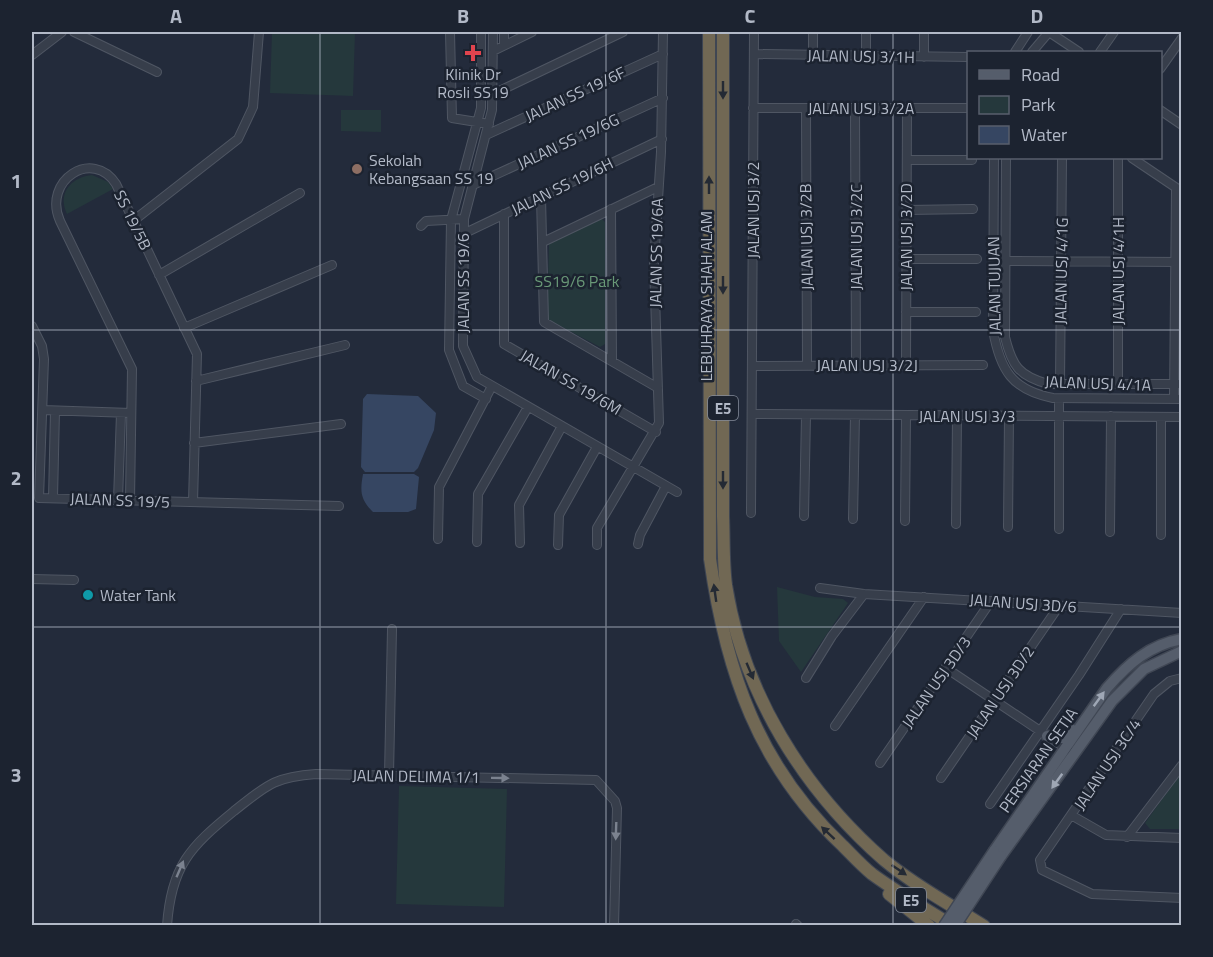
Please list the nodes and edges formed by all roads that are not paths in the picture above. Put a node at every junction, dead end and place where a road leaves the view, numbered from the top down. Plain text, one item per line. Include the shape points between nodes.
1 (62, 32) edge
2 (74, 32) edge
3 (259, 32) edge
4 (450, 32) edge
5 (481, 32) edge
6 (493, 32) edge
7 (504, 32) edge
8 (532, 32) edge
9 (623, 32) edge
10 (663, 32) edge
11 (709, 32) edge
12 (723, 32) edge
13 (754, 32) edge
14 (813, 32) edge
15 (866, 32) edge
16 (924, 32) edge
17 (1028, 32) edge
18 (1049, 32) edge
19 (1114, 32) edge
20 (1182, 38) edge
21 (504, 45) junction
22 (493, 51) junction
23 (1016, 51) edge
24 (1033, 51) edge
25 (1078, 51) edge
26 (1101, 51) edge
27 (663, 54) junction
28 (754, 54) junction
29 (32, 55) edge
30 (813, 55) junction
31 (866, 56) junction
32 (924, 57) junction
33 (967, 57) edge
34 (1162, 68) edge
35 (157, 72) dead end
36 (493, 94) junction
37 (663, 98) junction
38 (753, 108) junction
39 (806, 108) junction
40 (855, 108) junction
41 (907, 108) junction
42 (967, 108) edge
43 (1162, 111) edge
44 (477, 122) junction
45 (489, 124) junction
46 (1182, 124) edge
47 (486, 135) junction
48 (662, 139) junction
49 (993, 159) edge
50 (1006, 159) edge
51 (1062, 159) edge
52 (1118, 159) edge
53 (1133, 159) edge
54 (907, 160) junction
55 (972, 160) dead end
56 (473, 185) junction
57 (657, 187) junction
58 (1179, 191) edge
59 (300, 193) dead end
60 (541, 197) junction
61 (611, 209) junction
62 (973, 209) dead end
63 (906, 210) junction
64 (504, 214) junction
65 (464, 219) junction
66 (451, 220) junction
67 (133, 221) junction
68 (421, 226) dead end
69 (463, 234) junction
70 (543, 242) junction
71 (906, 259) junction
72 (977, 259) dead end
73 (1006, 261) junction
74 (1061, 261) junction
75 (1118, 262) junction
76 (1179, 262) edge
77 (332, 265) dead end
78 (159, 275) junction
79 (906, 312) junction
80 (976, 312) dead end
81 (32, 326) edge
82 (184, 328) junction
83 (345, 345) dead end
84 (612, 362) junction
85 (906, 365) junction
86 (983, 365) dead end
87 (752, 366) junction
88 (807, 366) junction
89 (856, 366) junction
90 (196, 381) junction
91 (1060, 384) junction
92 (1118, 384) junction
93 (1178, 384) edge
94 (492, 386) junction
95 (658, 388) junction
96 (486, 399) junction
97 (1059, 399) junction
98 (1178, 399) edge
99 (528, 407) junction
100 (43, 410) junction
101 (55, 411) junction
102 (121, 413) junction
103 (131, 413) junction
104 (752, 414) junction
105 (806, 415) junction
106 (855, 415) junction
107 (906, 415) junction
108 (957, 416) junction
109 (1009, 416) junction
110 (1059, 416) junction
111 (1110, 416) junction
112 (1161, 417) junction
113 (1182, 417) edge
114 (342, 424) dead end
115 (562, 426) junction
116 (656, 432) junction
117 (194, 443) junction
118 (597, 447) junction
119 (633, 467) junction
120 (666, 486) junction
121 (676, 492) dead end
122 (53, 498) junction
123 (118, 500) junction
124 (130, 500) junction
125 (193, 502) junction
126 (339, 506) dead end
127 (751, 513) dead end
128 (804, 516) dead end
129 (853, 519) dead end
130 (904, 521) dead end
131 (956, 524) dead end
132 (1008, 527) dead end
133 (1059, 529) dead end
134 (1110, 532) dead end
135 (1161, 535) dead end
136 (438, 539) dead end
137 (477, 542) dead end
138 (520, 543) dead end
139 (638, 544) dead end
140 (558, 545) dead end
141 (597, 545) dead end
142 (32, 579) edge
143 (74, 580) dead end
144 (820, 588) dead end
145 (864, 594) junction
146 (924, 597) junction
147 (992, 602) junction
148 (1059, 606) junction
149 (1121, 609) junction
150 (1182, 613) edge
151 (392, 628) dead end
152 (1182, 639) edge
153 (1182, 651) edge
154 (946, 668) junction
155 (806, 678) dead end
156 (1181, 679) edge
157 (994, 700) junction
158 (1082, 722) junction
159 (835, 726) dead end
160 (1044, 734) junction
161 (1069, 751) junction
162 (880, 763) dead end
163 (1182, 765) edge
164 (1051, 768) junction
165 (389, 775) junction
166 (941, 778) dead end
167 (990, 804) dead end
168 (1071, 815) junction
169 (1127, 837) junction
170 (1182, 838) edge
171 (998, 853) junction
172 (870, 873) junction
173 (1182, 898) edge
174 (968, 915) junction
175 (167, 926) edge
176 (614, 926) edge
177 (929, 926) edge
178 (944, 926) edge
179 (954, 926) edge
180 (984, 926) edge
181 (991, 926) edge

1 - 29 street
2 - 35 street
3 - 67 street via 253,107 238,139
4 - 44 street via 450,114 452,118
5 - 44 street via 481,108
6 - 22 street, JALAN SS 19/6
7 - 21 street
8 - 21 street
9 - 36 street
10 - 27 street, JALAN SS 19/6A
172 -> 11 highway, LEBUHRAYA SHAH ALAM / E5 via 813,818 777,770 740,687 718,612 710,559 709,506
12 -> 174 highway, LEBUHRAYA SHAH ALAM / E5 via 723,516 726,584 744,656 771,721 800,769 843,822 886,862
13 - 28 street, JALAN USJ 3/2
14 - 30 street
15 - 31 street
16 - 32 street
17 - 23 street
18 - 24 street
18 - 25 street
19 - 26 street
20 - 34 street
21 - 22 street
22 - 36 street, JALAN SS 19/6
27 - 37 street, JALAN SS 19/6A
27 - 47 street, JALAN SS 19/6F
28 - 30 street, JALAN USJ 3/1H
28 - 38 street, JALAN USJ 3/2
30 - 31 street, JALAN USJ 3/1H
31 - 32 street, JALAN USJ 3/1H
32 - 33 street, JALAN USJ 3/1H
36 - 45 street, JALAN SS 19/6
37 - 48 street, JALAN SS 19/6A
37 - 56 street, JALAN SS 19/6G
38 - 39 street, JALAN USJ 3/2A
38 - 87 street, JALAN USJ 3/2
39 - 40 street, JALAN USJ 3/2A
39 - 88 street, JALAN USJ 3/2B
40 - 41 street, JALAN USJ 3/2A
40 - 89 street, JALAN USJ 3/2C
41 - 42 street, JALAN USJ 3/2A
41 - 54 street, JALAN USJ 3/2D
43 - 46 street
44 - 45 street
44 - 66 street
45 - 47 street, JALAN SS 19/6
47 - 56 street, JALAN SS 19/6
48 - 57 street, JALAN SS 19/6A
48 - 60 street, JALAN SS 19/6H
49 - 97 street, JALAN TUJUAN via 993,330 997,356 1007,374 1021,387
50 - 73 street, JALAN USJ 4/1A
51 - 74 street, JALAN USJ 4/1G
52 - 75 street, JALAN USJ 4/1H
53 - 58 street
54 - 55 street
54 - 63 street, JALAN USJ 3/2D
56 - 65 street, JALAN SS 19/6
57 - 61 street
57 - 95 street, JALAN SS 19/6A via 654,262
58 - 76 street
59 - 78 street
60 - 64 street, JALAN SS 19/6H
60 - 70 street
61 - 70 street
61 - 84 street
62 - 63 street
63 - 71 street, JALAN USJ 3/2D
64 - 69 street, JALAN SS 19/6H
64 - 116 street, JALAN SS 19/6M via 504,344
65 - 66 street
65 - 69 street, JALAN SS 19/6
66 - 68 street via 426,221
66 - 96 street via 449,350 463,386
67 - 78 street, SS 19/5B
67 - 103 street, SS 19/5B via 112,179 98,171 75,172 58,190 57,213 132,369
69 - 94 street, JALAN SS 19/6 via 463,346 477,377
70 - 84 street via 544,322
71 - 72 street
71 - 79 street, JALAN USJ 3/2D
73 - 74 street
73 - 91 street, JALAN USJ 4/1A via 1005,337 1010,357 1030,379
74 - 75 street
74 - 91 street, JALAN USJ 4/1G
75 - 76 street
75 - 92 street, JALAN USJ 4/1H
76 - 93 street
77 - 82 street
78 - 82 street, SS 19/5B
79 - 80 street
79 - 85 street, JALAN USJ 3/2D
81 - 100 street, JALAN SS 19/5 via 44,359
82 - 90 street, SS 19/5B via 197,354
83 - 90 street
84 - 95 street
85 - 86 street, JALAN USJ 3/2J
85 - 89 street, JALAN USJ 3/2J
87 - 88 street, JALAN USJ 3/2J
87 - 104 street, JALAN USJ 3/2
88 - 89 street, JALAN USJ 3/2J
90 - 117 street, SS 19/5B
91 - 92 street, JALAN USJ 4/1A
92 - 93 street, JALAN USJ 4/1A
93 - 98 street
94 - 96 street
94 - 99 street, JALAN SS 19/6
95 - 116 street, JALAN SS 19/6A
96 - 136 street via 439,487
97 - 98 street, JALAN TUJUAN
97 - 110 street
99 - 115 street, JALAN SS 19/6
99 - 137 street via 478,494
100 - 101 street
100 - 122 street, JALAN SS 19/5 via 39,498
101 - 102 street
101 - 122 street
102 - 103 street
102 - 123 street
103 - 124 street, SS 19/5B
104 - 105 street, JALAN USJ 3/3
104 - 127 street
105 - 106 street, JALAN USJ 3/3
105 - 128 street
106 - 107 street, JALAN USJ 3/3
106 - 129 street
107 - 108 street, JALAN USJ 3/3
107 - 130 street
108 - 109 street, JALAN USJ 3/3
108 - 131 street
109 - 110 street, JALAN USJ 3/3
109 - 132 street
110 - 111 street, JALAN USJ 3/3
110 - 133 street
111 - 112 street, JALAN USJ 3/3
111 - 134 street
112 - 113 street, JALAN USJ 3/3
112 - 135 street
114 - 117 street
115 - 118 street, JALAN SS 19/6
115 - 138 street via 519,505
116 - 119 street, JALAN SS 19/6A
117 - 125 street, SS 19/5B
118 - 119 street, JALAN SS 19/6
118 - 140 street via 559,515
119 - 120 street, JALAN SS 19/6
119 - 141 street, JALAN SS 19/6A via 597,528
120 - 121 street, JALAN SS 19/6
120 - 139 street
122 - 123 street, JALAN SS 19/5
123 - 124 street, JALAN SS 19/5
124 - 125 street, JALAN SS 19/5
125 - 126 street, JALAN SS 19/5
142 - 143 street
144 - 145 street, JALAN USJ 3D/6
145 - 146 street, JALAN USJ 3D/6
145 - 155 street
146 - 147 street, JALAN USJ 3D/6
146 - 159 street
147 - 148 street, JALAN USJ 3D/6
147 - 154 street, JALAN USJ 3D/3
148 - 149 street, JALAN USJ 3D/6
148 - 157 street, JALAN USJ 3D/2
149 - 150 street, JALAN USJ 3D/6
149 - 160 street
151 - 165 street
158 -> 152 main road, PERSIARAN SETIA via 1125,667 1150,649
153 - 161 main road, PERSIARAN SETIA via 1135,677
154 - 157 street
154 - 162 street, JALAN USJ 3D/3
156 - 168 street, JALAN USJ 3C/4 via 1170,681 1154,694
157 - 160 street
157 - 166 street, JALAN USJ 3D/2
158 - 160 main road via 1062,738
158 - 161 main road, PERSIARAN SETIA
160 - 161 street
160 - 164 main road via 1055,748
160 - 167 street
161 - 164 main road, PERSIARAN SETIA
161 -> 171 main road, PERSIARAN SETIA via 1062,774
163 - 169 street
164 - 171 main road, PERSIARAN SETIA
175 -> 165 street, JALAN DELIMA 1/1 via 170,895 188,852 256,791 277,779 302,775
165 -> 176 street, JALAN DELIMA 1/1 via 596,780 617,808
168 - 169 street via 1106,835
168 - 173 street, JALAN USJ 3C/4 via 1040,860 1042,870 1092,894
169 - 170 street
171 - 178 main road, PERSIARAN SETIA, bridge
171 - 179 main road, PERSIARAN SETIA, bridge
172 - 177 highway via 892,897
172 - 179 highway, LEBUHRAYA SHAH ALAM / E5
174 - 180 highway, LEBUHRAYA SHAH ALAM / E5
174 - 181 highway

